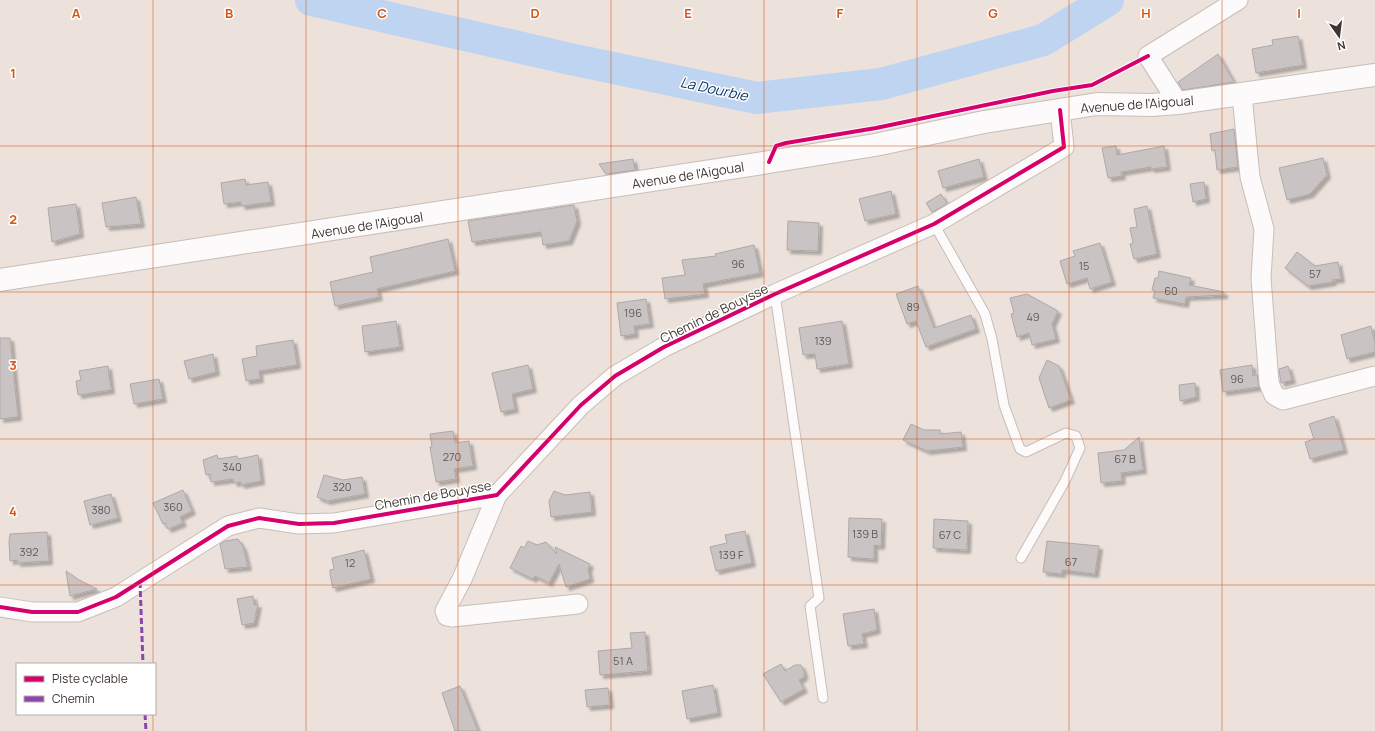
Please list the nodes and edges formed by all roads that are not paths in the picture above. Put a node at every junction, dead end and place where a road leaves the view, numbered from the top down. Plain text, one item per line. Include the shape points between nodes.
1 (1238, 0) edge
2 (1375, 75) edge
3 (1242, 94) junction
4 (1178, 103) junction
5 (1060, 110) junction
6 (934, 224) junction
7 (0, 280) edge
8 (775, 294) junction
9 (1375, 376) edge
10 (498, 495) junction
11 (1021, 558) dead end
12 (578, 604) dead end
13 (0, 607) edge
14 (823, 698) dead end

1 - 4 street via 1148,56
2 - 3 main road, Avenue de l'Aigoual
3 - 4 main road, Avenue de l'Aigoual
3 - 9 street via 1250,177 1264,229 1261,278 1269,383 1274,396 1284,400
4 - 5 main road, Avenue de l'Aigoual via 1097,104
5 - 6 street, Chemin de Bouysse via 1064,147
5 - 7 main road, Avenue de l'Aigoual via 984,122 875,145
6 - 8 street, Chemin de Bouysse
6 - 11 lane via 985,314 1004,405 1020,449 1026,452 1066,434 1076,436 1080,448 1065,481
8 - 10 street, Chemin de Bouysse via 664,347 615,376 581,405
8 - 14 lane via 818,598 810,606
10 - 12 street via 445,611 447,616
10 - 13 street, Chemin de Bouysse via 334,523 299,524 259,518 228,526 116,597 78,612 32,612

